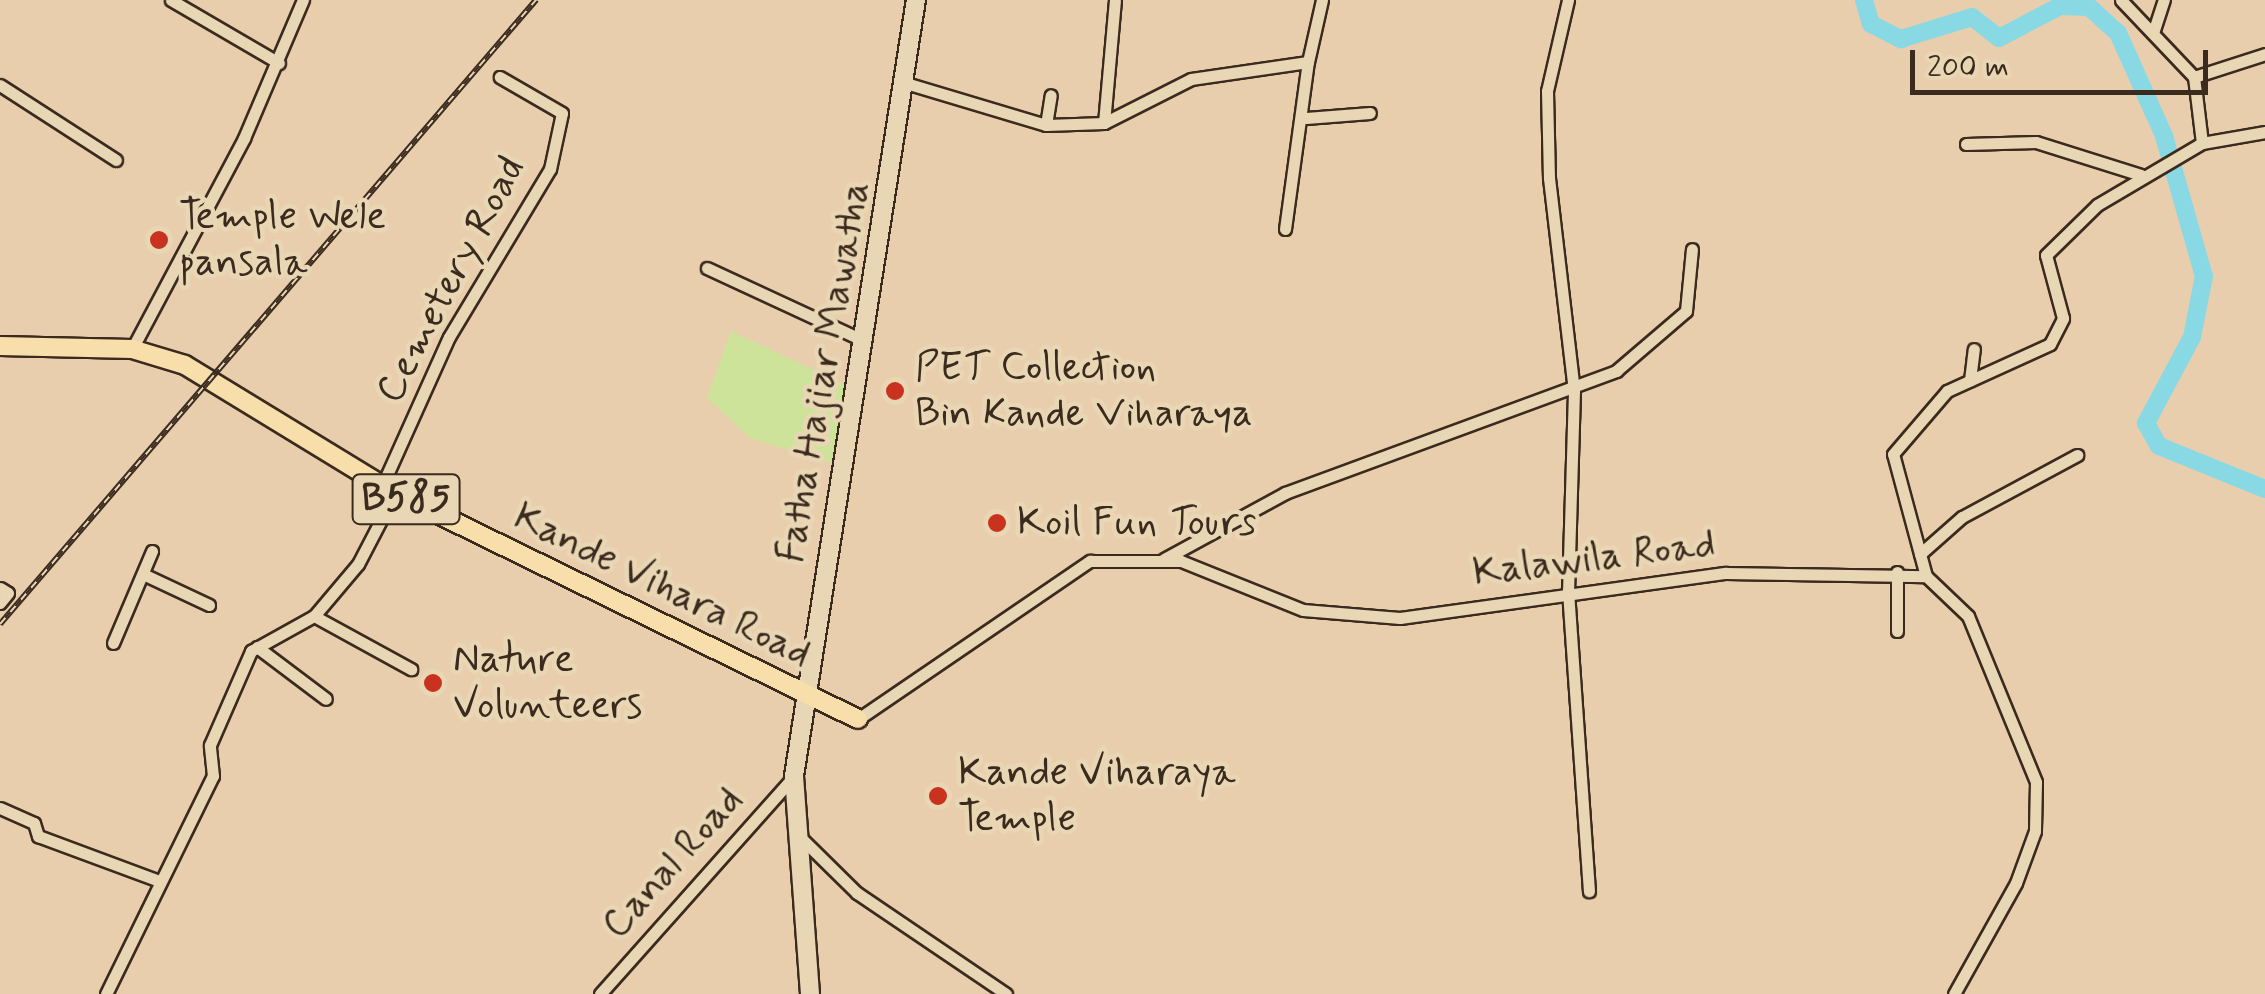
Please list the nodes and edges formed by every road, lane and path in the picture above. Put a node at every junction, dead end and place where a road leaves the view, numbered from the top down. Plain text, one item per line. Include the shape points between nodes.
1 (171, 0) edge
2 (303, 0) edge
3 (916, 0) edge
4 (1115, 0) edge
5 (1322, 0) edge
6 (1568, 0) edge
7 (2121, 0) edge
8 (2164, 0) edge
9 (2154, 33) junction
10 (2265, 54) edge
11 (1308, 62) junction
12 (278, 64) junction
13 (500, 77) dead end
14 (2194, 77) junction
15 (909, 84) junction
16 (0, 85) edge
17 (1051, 95) dead end
18 (1370, 113) dead end
19 (1306, 118) junction
20 (1104, 123) junction
21 (1046, 125) junction
22 (2265, 132) edge
23 (1966, 144) dead end
24 (2199, 146) junction
25 (116, 160) dead end
26 (2143, 174) junction
27 (1285, 229) dead end
28 (1692, 249) dead end
29 (708, 268) dead end
30 (862, 340) junction
31 (0, 346) edge
32 (132, 349) junction
33 (1974, 349) dead end
34 (1970, 380) junction
35 (1574, 391) junction
36 (2077, 454) dead end
37 (388, 490) junction
38 (152, 552) dead end
39 (1920, 554) junction
40 (1161, 561) junction
41 (1897, 572) junction
42 (144, 574) junction
43 (1926, 576) junction
44 (0, 588) edge
45 (1568, 592) junction
46 (0, 603) edge
47 (209, 605) dead end
48 (314, 616) junction
49 (1897, 631) dead end
50 (114, 643) dead end
51 (257, 647) junction
52 (412, 668) dead end
53 (806, 694) junction
54 (326, 699) dead end
55 (858, 719) joint
56 (794, 776) junction
57 (0, 808) edge
58 (798, 836) junction
59 (159, 881) junction
60 (1590, 891) dead end
61 (106, 994) edge
62 (600, 994) edge
63 (810, 994) edge
64 (1006, 994) edge
65 (1954, 994) edge

1 - 12 street
2 - 12 street
3 - 15 street, Fatha Hajiar Mawatha
4 - 20 street
5 - 11 street
6 - 35 street via 1547,91
7 - 9 street
8 - 9 street
9 - 14 street
10 - 14 street
11 - 19 street
11 - 20 street via 1191,79
12 - 32 street
13 - 37 street, Cemetery Road via 562,113 550,169 449,337
14 - 24 street
15 - 21 street
15 - 30 street, Fatha Hajiar Mawatha
16 - 25 street
17 - 21 street
18 - 19 street
19 - 27 street
20 - 21 street
22 - 24 street
23 - 26 street via 2036,142
24 - 26 street
26 - 34 street via 2046,255 2062,318 2050,344
28 - 35 street via 1686,311 1660,341
29 - 30 street
30 - 53 street, Fatha Hajiar Mawatha
31 - 32 main road, Kande Vihara Road / B585
32 - 37 main road, Kande Vihara Road / B585 via 185,365
33 - 34 street
34 - 39 street via 1947,391 1893,454
35 - 40 street via 1285,492
35 - 45 street
36 - 39 street via 1962,517
37 - 48 street via 362,558
37 - 53 main road, Kande Vihara Road / B585
38 - 42 street
39 - 43 street
40 - 45 street, Kalawila Road via 1206,568 1303,610 1400,618
40 - 55 street, Kalawila Road via 1090,562
41 - 43 street, Kalawila Road
41 - 45 street, Kalawila Road via 1726,572
41 - 49 street
42 - 47 street
42 - 50 street
43 - 65 street via 1968,616 2036,782 2035,831 2016,883
44 - 46 street via 8,593
45 - 60 street
48 - 51 street
48 - 52 street
51 - 54 street
51 - 59 street via 210,745 213,776
53 - 55 main road, Kande Vihara Road / B585
53 - 56 street, Fatha Hajiar Mawatha
56 - 58 street, Fatha Hajiar Mawatha
56 - 62 street, Canal Road
57 - 59 street via 34,823 38,836
58 - 63 street, Fatha Hajiar Mawatha
58 - 64 street via 857,893
59 - 61 street

